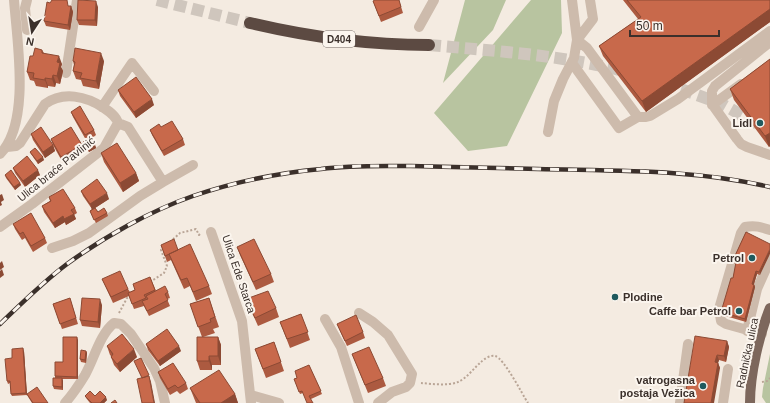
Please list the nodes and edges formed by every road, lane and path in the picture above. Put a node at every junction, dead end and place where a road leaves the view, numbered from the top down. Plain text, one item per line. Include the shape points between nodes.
1 (27, 0) edge
2 (77, 0) edge
3 (434, 0) edge
4 (572, 0) edge
5 (590, 0) edge
6 (16, 1) edge
7 (250, 23) tunnel mouth
8 (419, 27) dead end
9 (27, 30) dead end
10 (770, 31) edge
11 (577, 40) junction
12 (770, 42) edge
13 (429, 45) tunnel mouth
14 (572, 63) junction
15 (66, 73) dead end
16 (751, 77) edge
17 (154, 91) dead end
18 (712, 105) junction
19 (102, 107) junction
20 (638, 117) junction
21 (118, 124) junction
22 (548, 132) dead end
23 (3, 150) edge
24 (770, 155) edge
25 (193, 165) dead end
26 (163, 182) junction
27 (0, 228) edge
28 (770, 230) edge
29 (198, 232) dead end
30 (212, 232) dead end
31 (52, 248) dead end
32 (770, 260) edge
33 (146, 284) edge
34 (132, 296) edge
35 (123, 304) dead end
36 (770, 308) edge
37 (359, 313) dead end
38 (325, 319) dead end
39 (747, 331) junction
40 (762, 334) junction
41 (688, 344) dead end
42 (728, 369) dead end
43 (770, 378) edge
44 (760, 381) dead end
45 (410, 383) junction
46 (251, 399) edge
47 (65, 403) edge
48 (165, 403) edge
49 (278, 403) edge
50 (359, 403) edge
51 (378, 403) edge
52 (528, 403) edge
53 (680, 403) edge
54 (723, 403) edge
55 (750, 403) edge

1 - 9 street
2 - 15 street
3 - 8 street
4 - 11 street
5 - 11 street via 593,19
6 - 23 street via 19,110 13,135
7 - 13 highway, D404 via 342,40
10 - 20 street via 678,99 650,116
11 - 14 street
11 - 20 street via 587,48
12 - 18 street via 715,86 712,90
14 - 20 street via 619,128
14 - 22 street via 554,101
16 - 18 street
17 - 19 street via 132,63
18 - 24 street via 741,144
19 - 21 street via 117,119
19 - 23 street via 78,97 63,96 51,100 45,104 20,143
21 - 26 street via 128,127
21 - 27 street, Ulica braće Pavlinić via 104,148
25 - 26 street
26 - 31 street via 89,233
28 - 39 street via 753,226 745,227 741,233 719,309 721,322
29 - 33 path via 196,229 180,233 161,250 167,266 164,273
30 - 46 street, Ulica Ede Starca via 242,321
32 - 39 street via 757,289
34 - 35 path
36 - 40 main road, Radnička ulica
37 - 45 street via 388,335 412,374
38 - 50 street via 341,347
39 - 40 street
40 - 55 main road, Radnička ulica via 754,368
41 - 53 street
42 - 54 street
43 - 44 path
45 - 51 street
45 - 52 path via 456,382 463,379 481,361 494,356 505,365
46 - 49 street, Ulica Ede Starca
47 - 48 street via 76,390 105,334 114,323 120,324 131,334 154,368

